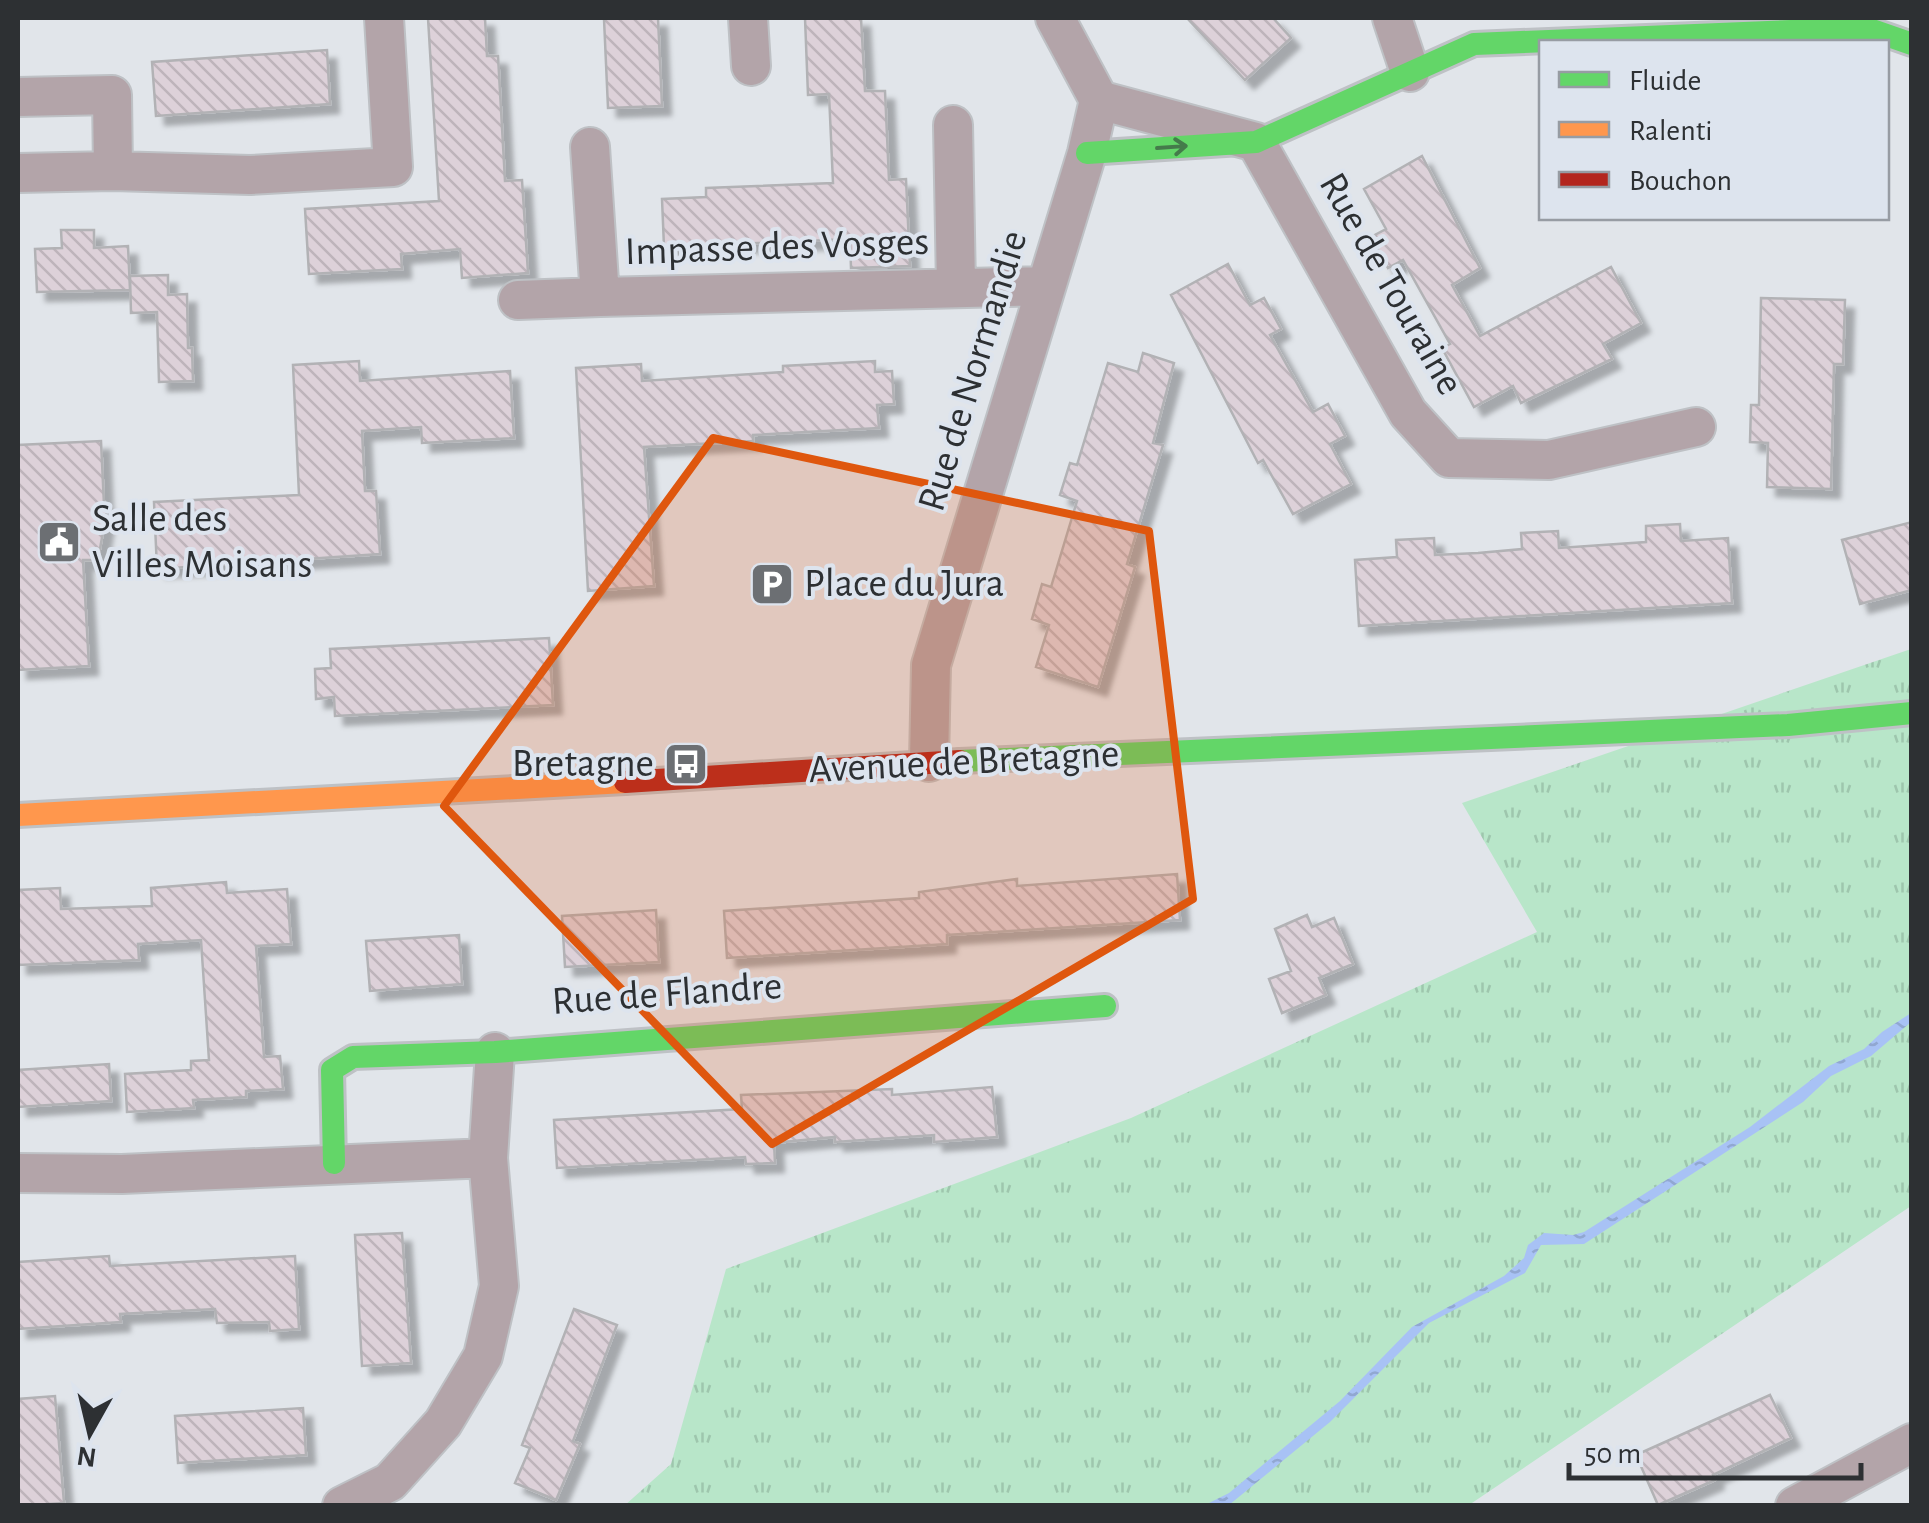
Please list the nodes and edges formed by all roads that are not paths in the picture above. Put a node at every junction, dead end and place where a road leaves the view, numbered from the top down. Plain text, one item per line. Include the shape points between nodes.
1 (384, 18) edge
2 (748, 18) edge
3 (1055, 18) edge
4 (1392, 18) edge
5 (1791, 24) edge
6 (1912, 44) edge
7 (751, 66) dead end
8 (1410, 72) junction
9 (18, 96) edge
10 (1099, 100) junction
11 (953, 125) dead end
12 (1256, 142) junction
13 (590, 147) dead end
14 (1087, 153) junction
15 (113, 171) junction
16 (18, 172) edge
17 (1046, 286) junction
18 (956, 287) junction
19 (600, 297) junction
20 (518, 300) dead end
21 (1696, 427) dead end
22 (1912, 713) edge
23 (929, 762) junction
24 (18, 815) edge
25 (1105, 1006) dead end
26 (495, 1052) junction
27 (488, 1158) junction
28 (334, 1163) junction
29 (18, 1174) edge
30 (1912, 1443) edge
31 (342, 1506) edge
32 (1795, 1506) edge

1 - 15 street via 393,167 250,175
2 - 7 street
3 - 10 street
4 - 8 street
5 - 6 street via 1866,28
5 - 8 street via 1474,44
8 - 12 street
9 - 15 street via 112,95
10 - 12 street
10 - 14 street, Rue de Normandie
11 - 18 street
14 -> 12 street
12 - 21 street, Rue de Touraine via 1408,413 1448,458 1548,460
13 - 19 street, Impasse des Vosges
14 - 17 street, Rue de Normandie
15 - 16 street
17 - 18 street, Impasse des Vosges
17 - 23 street, Rue de Normandie via 930,665
18 - 19 street, Impasse des Vosges
19 - 20 street
22 - 23 street, Avenue de Bretagne via 1788,725
23 - 24 street, Avenue de Bretagne
25 - 26 street, Rue de Flandre
26 - 27 street
26 - 28 street, Rue de Flandre via 353,1057 332,1070
27 - 28 street
27 - 31 street via 498,1286 483,1356 443,1424 390,1482
28 - 29 street
30 - 32 street

